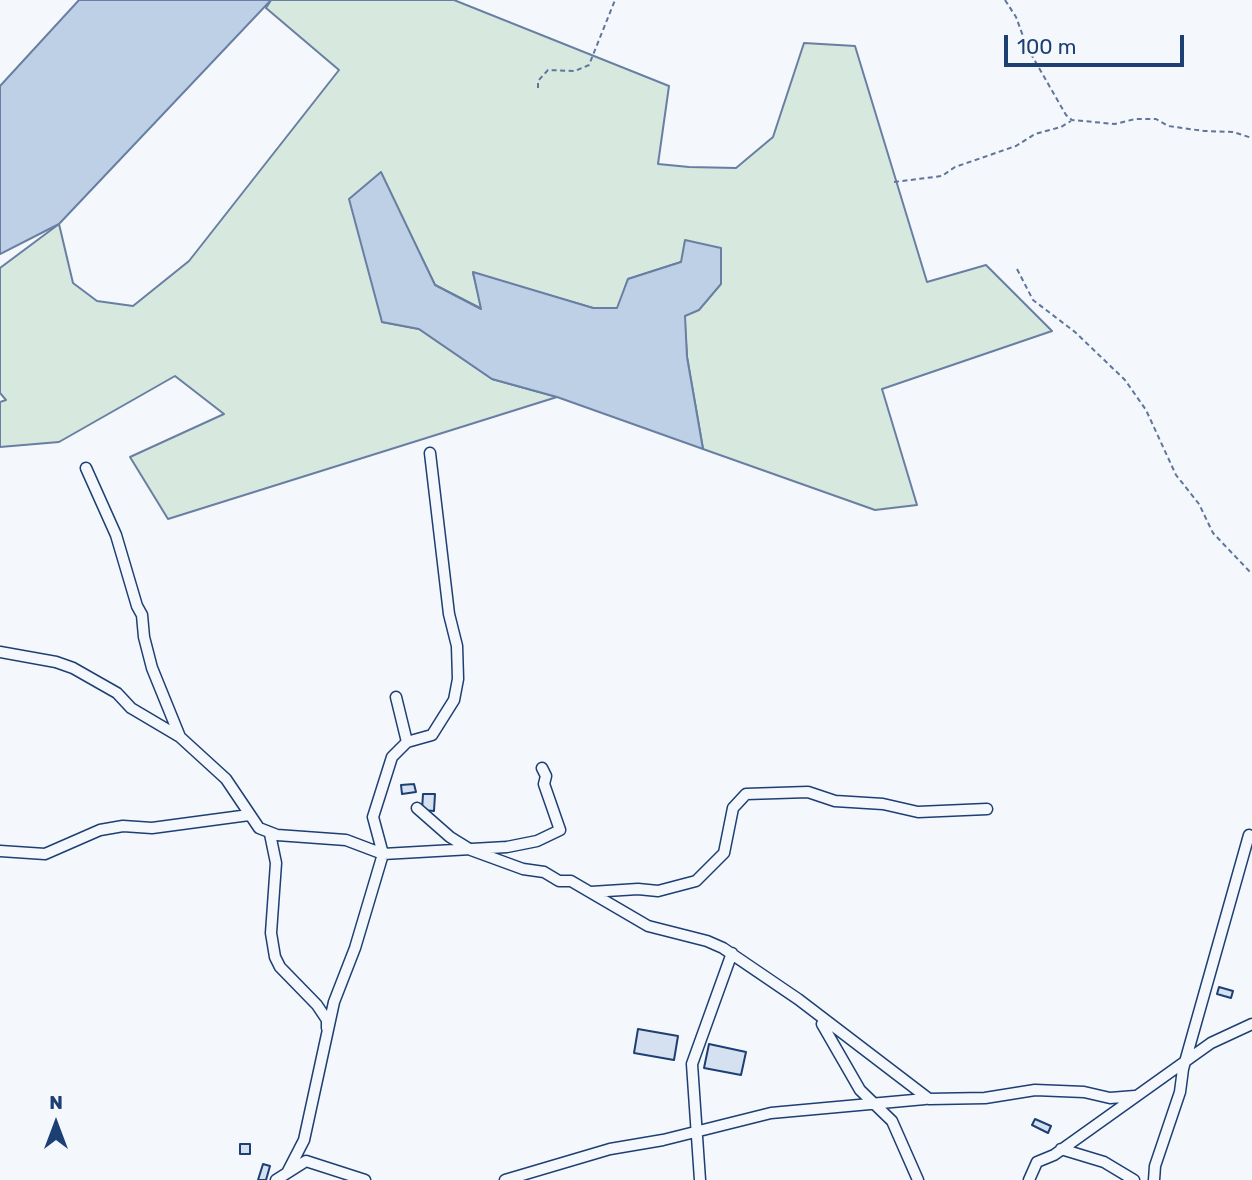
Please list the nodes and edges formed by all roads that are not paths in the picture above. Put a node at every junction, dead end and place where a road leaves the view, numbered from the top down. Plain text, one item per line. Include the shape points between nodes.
1 (430, 453) dead end
2 (86, 468) dead end
3 (0, 652) edge
4 (396, 697) dead end
5 (180, 737) junction
6 (407, 743) junction
7 (542, 768) dead end
8 (417, 808) dead end
9 (987, 809) dead end
10 (249, 815) junction
11 (270, 834) junction
12 (1252, 844) edge
13 (471, 849) junction
14 (0, 850) edge
15 (383, 854) junction
16 (591, 892) junction
17 (732, 953) junction
18 (814, 1013) junction
19 (1252, 1024) edge
20 (328, 1035) junction
21 (1187, 1059) junction
22 (1135, 1096) junction
23 (929, 1099) junction
24 (871, 1102) junction
25 (699, 1130) junction
26 (1061, 1149) junction
27 (288, 1171) junction
28 (276, 1180) edge
29 (365, 1180) edge
30 (505, 1180) edge
31 (699, 1180) edge
32 (918, 1180) edge
33 (1029, 1180) edge
34 (1134, 1180) edge
35 (1154, 1180) edge

1 - 6 street via 458,679 454,700 432,735
2 - 5 street via 116,535 142,615 152,668
3 - 5 street via 73,668
4 - 6 street
5 - 10 street via 226,779
6 - 15 street via 392,757 373,817
7 - 13 street via 560,830 515,846
8 - 13 street
9 - 16 street via 918,812 835,801 808,792 746,794 733,808 724,853 696,880 659,891
10 - 11 street
10 - 14 street via 100,830 45,855
11 - 15 street via 346,840
11 - 20 street via 276,863 271,933 275,957 327,1020
12 - 21 street via 1249,835
13 - 15 street
13 - 16 street via 559,881 571,881
15 - 20 street via 334,1002
16 - 17 street via 648,926 707,941
17 - 18 street
17 - 25 street via 692,1064
18 - 23 street
18 - 24 street
19 - 21 street
20 - 27 street via 313,1111
21 - 22 street
21 - 35 street
22 - 23 street via 1035,1090 985,1098
22 - 26 street
23 - 24 street
24 - 25 street via 771,1113
24 - 32 street via 892,1121
25 - 30 street via 610,1149
25 - 31 street
26 - 33 street via 1037,1162
26 - 34 street via 1104,1162
27 - 28 street
27 - 29 street via 306,1161

